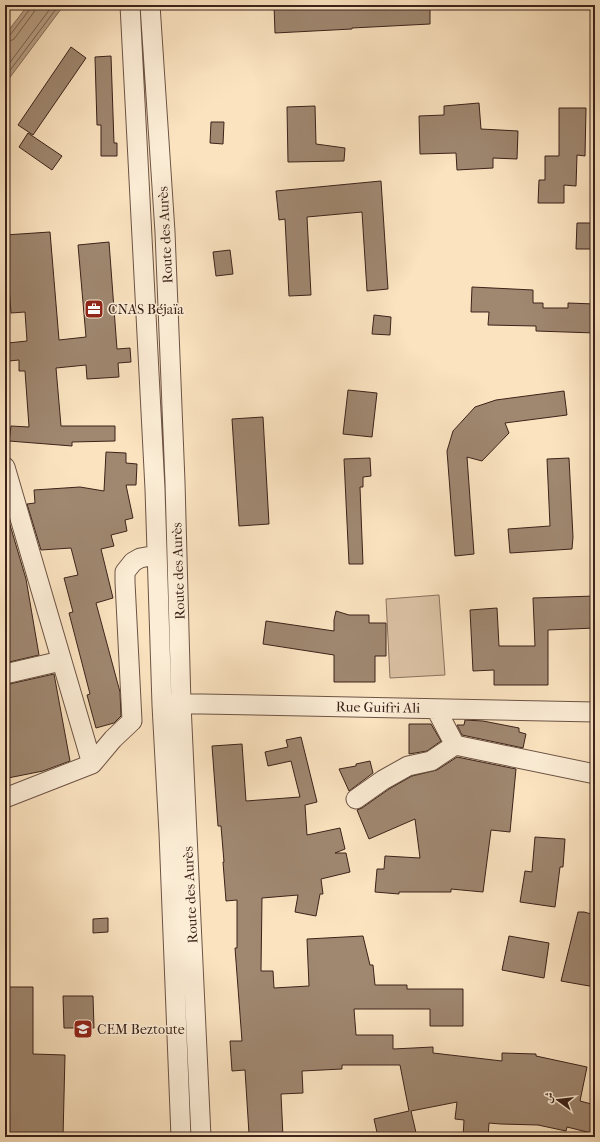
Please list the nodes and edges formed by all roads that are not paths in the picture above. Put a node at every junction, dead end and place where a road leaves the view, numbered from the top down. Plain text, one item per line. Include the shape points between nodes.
1 (130, 5) edge
2 (150, 5) edge
3 (5, 468) edge
4 (157, 555) junction
5 (61, 661) junction
6 (5, 674) edge
7 (181, 704) junction
8 (162, 705) junction
9 (436, 708) junction
10 (595, 712) edge
11 (455, 745) junction
12 (92, 764) junction
13 (595, 774) edge
14 (5, 798) edge
15 (356, 799) dead end
16 (181, 1137) edge
17 (201, 1137) edge

1 - 4 street, Route des Aurès
2 - 7 street, Route des Aurès via 165,240
3 - 5 street
4 - 8 street, Route des Aurès
4 - 12 street via 140,558 133,562 126,572 132,721
5 - 6 street
5 - 12 street
7 - 8 street, Rue Guifri Ali
7 - 9 street, Rue Guifri Ali
7 - 17 street, Route des Aurès
8 - 16 street, Route des Aurès via 170,833
9 - 10 street, Rue Guifri Ali
9 - 11 street
11 - 13 street
11 - 15 street via 431,760 408,766
12 - 14 street

